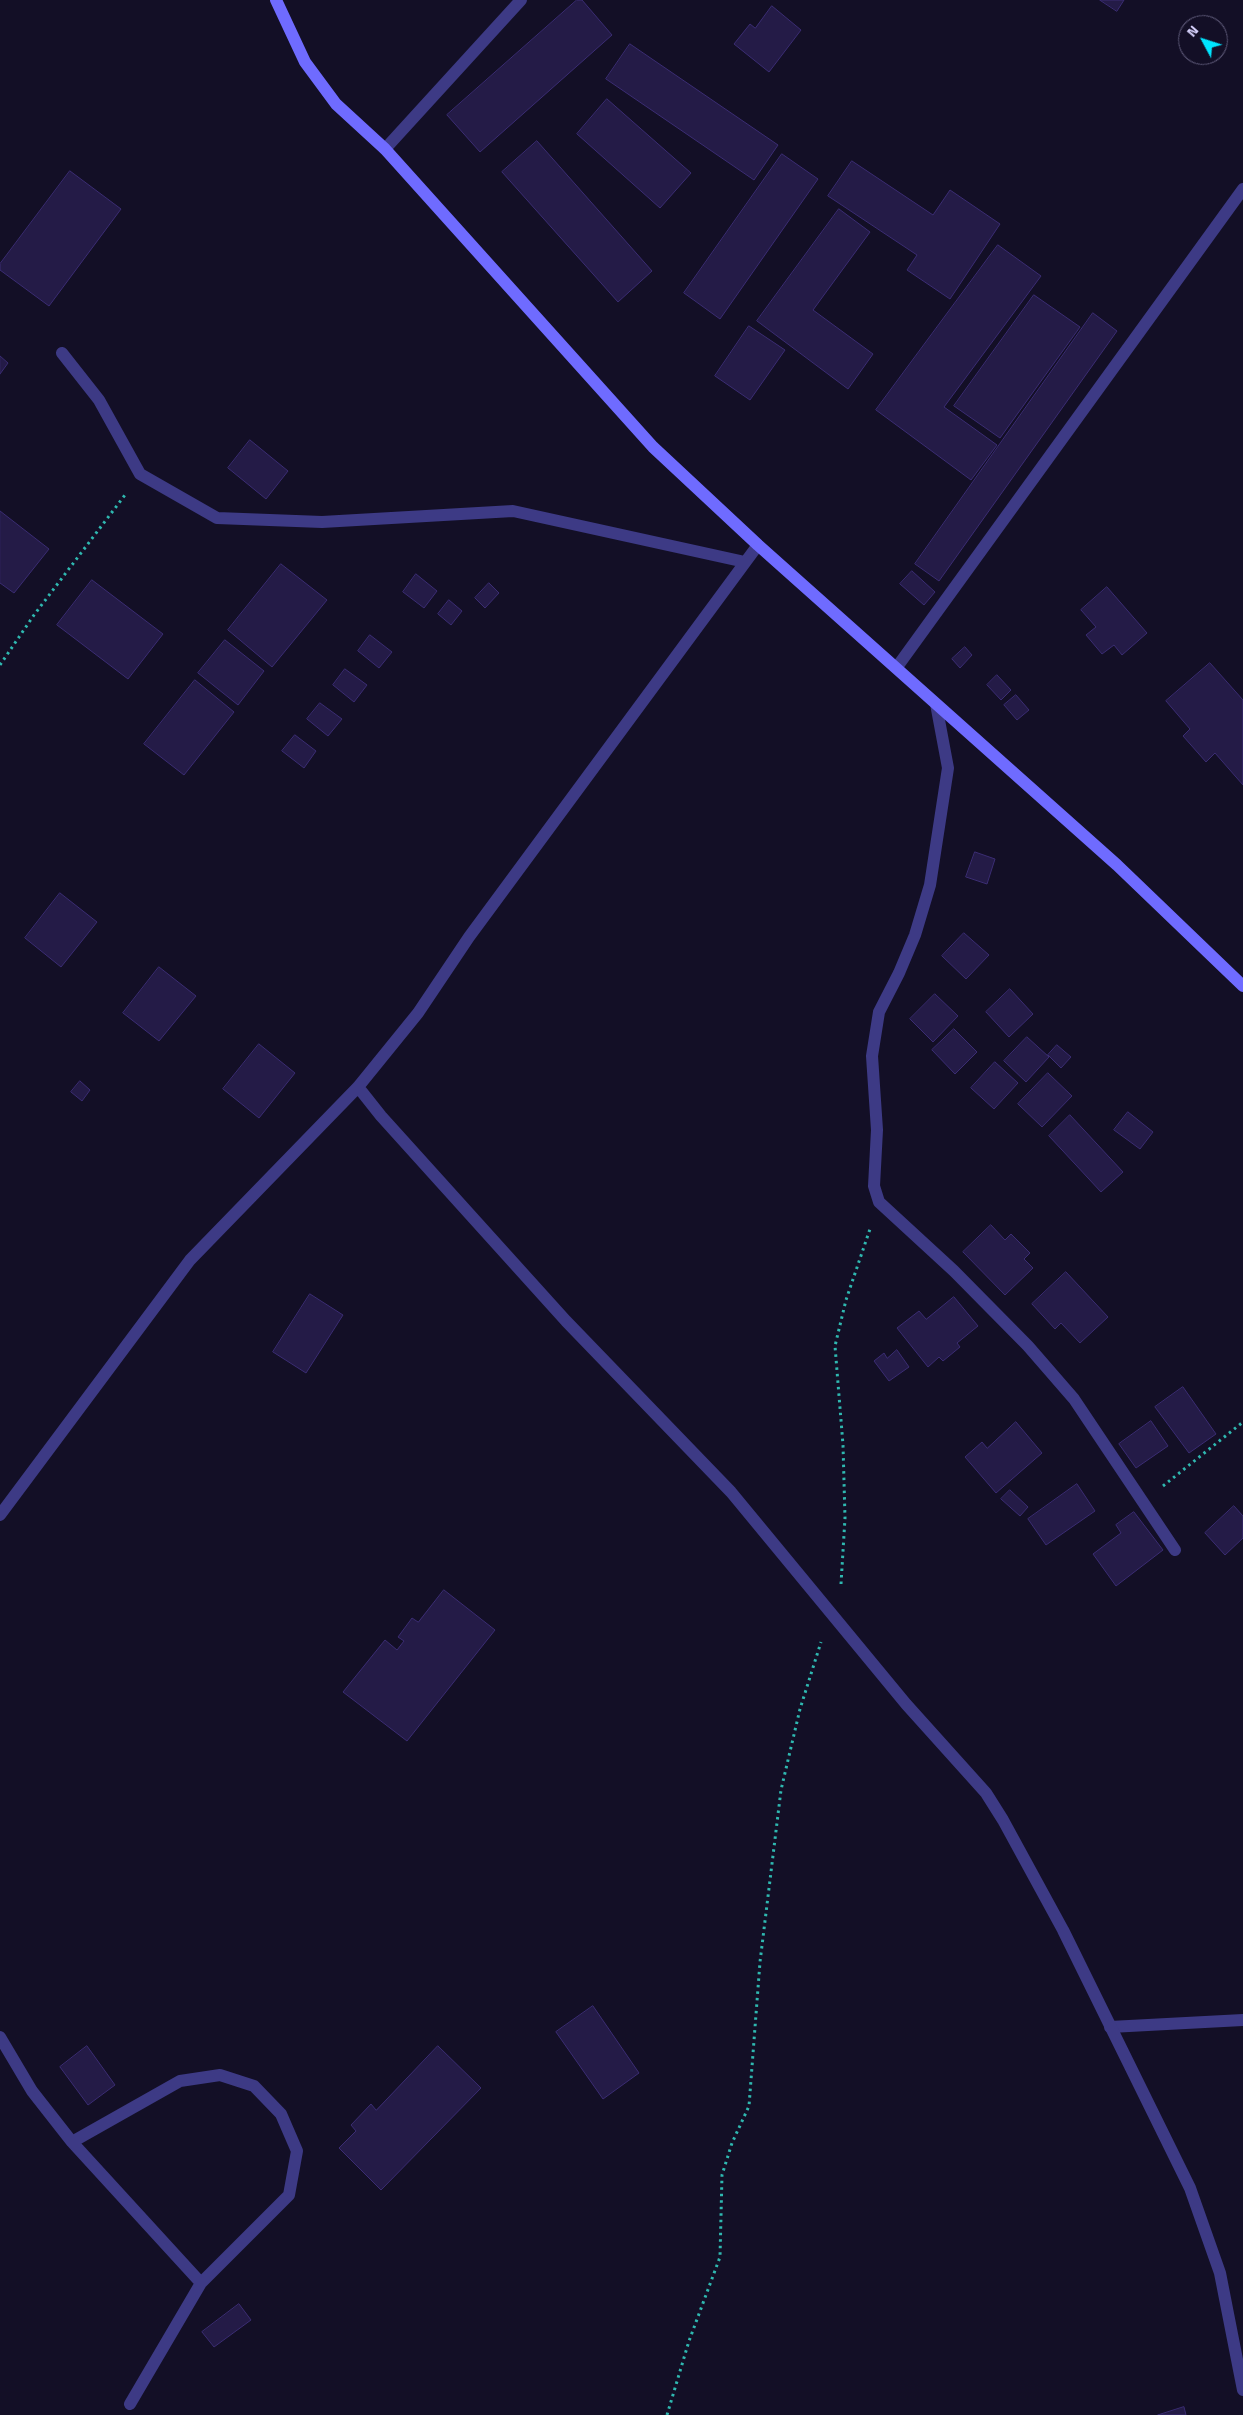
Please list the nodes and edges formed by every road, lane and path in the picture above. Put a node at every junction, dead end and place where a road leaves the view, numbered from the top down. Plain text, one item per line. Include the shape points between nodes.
1 (276, 0) edge
2 (521, 0) edge
3 (385, 149) junction
4 (1243, 189) edge
5 (62, 353) dead end
6 (140, 474) junction
7 (758, 545) junction
8 (745, 562) junction
9 (0, 665) edge
10 (896, 668) junction
11 (936, 704) junction
12 (1243, 986) edge
13 (358, 1087) junction
14 (879, 1202) junction
15 (1243, 1422) edge
16 (1143, 1502) junction
17 (0, 1516) edge
18 (1175, 1550) dead end
19 (832, 1612) junction
20 (1243, 2020) edge
21 (1110, 2027) junction
22 (0, 2037) edge
23 (72, 2142) junction
24 (201, 2283) junction
25 (1243, 2390) edge
26 (130, 2404) dead end
27 (667, 2415) edge

1 - 3 main road via 305,62 331,97
2 - 3 street
3 - 7 main road via 653,447
4 - 10 street
5 - 6 street via 99,400
6 - 8 street via 217,518 322,522 513,511
6 - 9 path
7 - 8 street
7 - 10 main road
8 - 13 street via 469,937 418,1013
10 - 11 main road
11 - 12 main road via 1117,865
11 - 14 street via 948,768 930,885 915,935 879,1012 872,1056 877,1130 874,1186
13 - 17 street via 190,1260
13 - 19 street via 566,1321 731,1492
14 - 16 street via 954,1271 1028,1346 1074,1399
14 - 19 path via 846,1300 835,1346 846,1518 842,1580
15 - 16 path
16 - 18 street
19 - 21 street via 906,1704 986,1793 1063,1930
19 - 27 path via 800,1709 781,1790 760,1962 749,2106 722,2175 720,2257 689,2341
20 - 21 street
21 - 25 street via 1190,2188 1220,2273
22 - 23 street via 32,2092
23 - 24 street
23 - 24 street via 180,2081 220,2075 254,2086 282,2114 297,2151 289,2195
24 - 26 street

